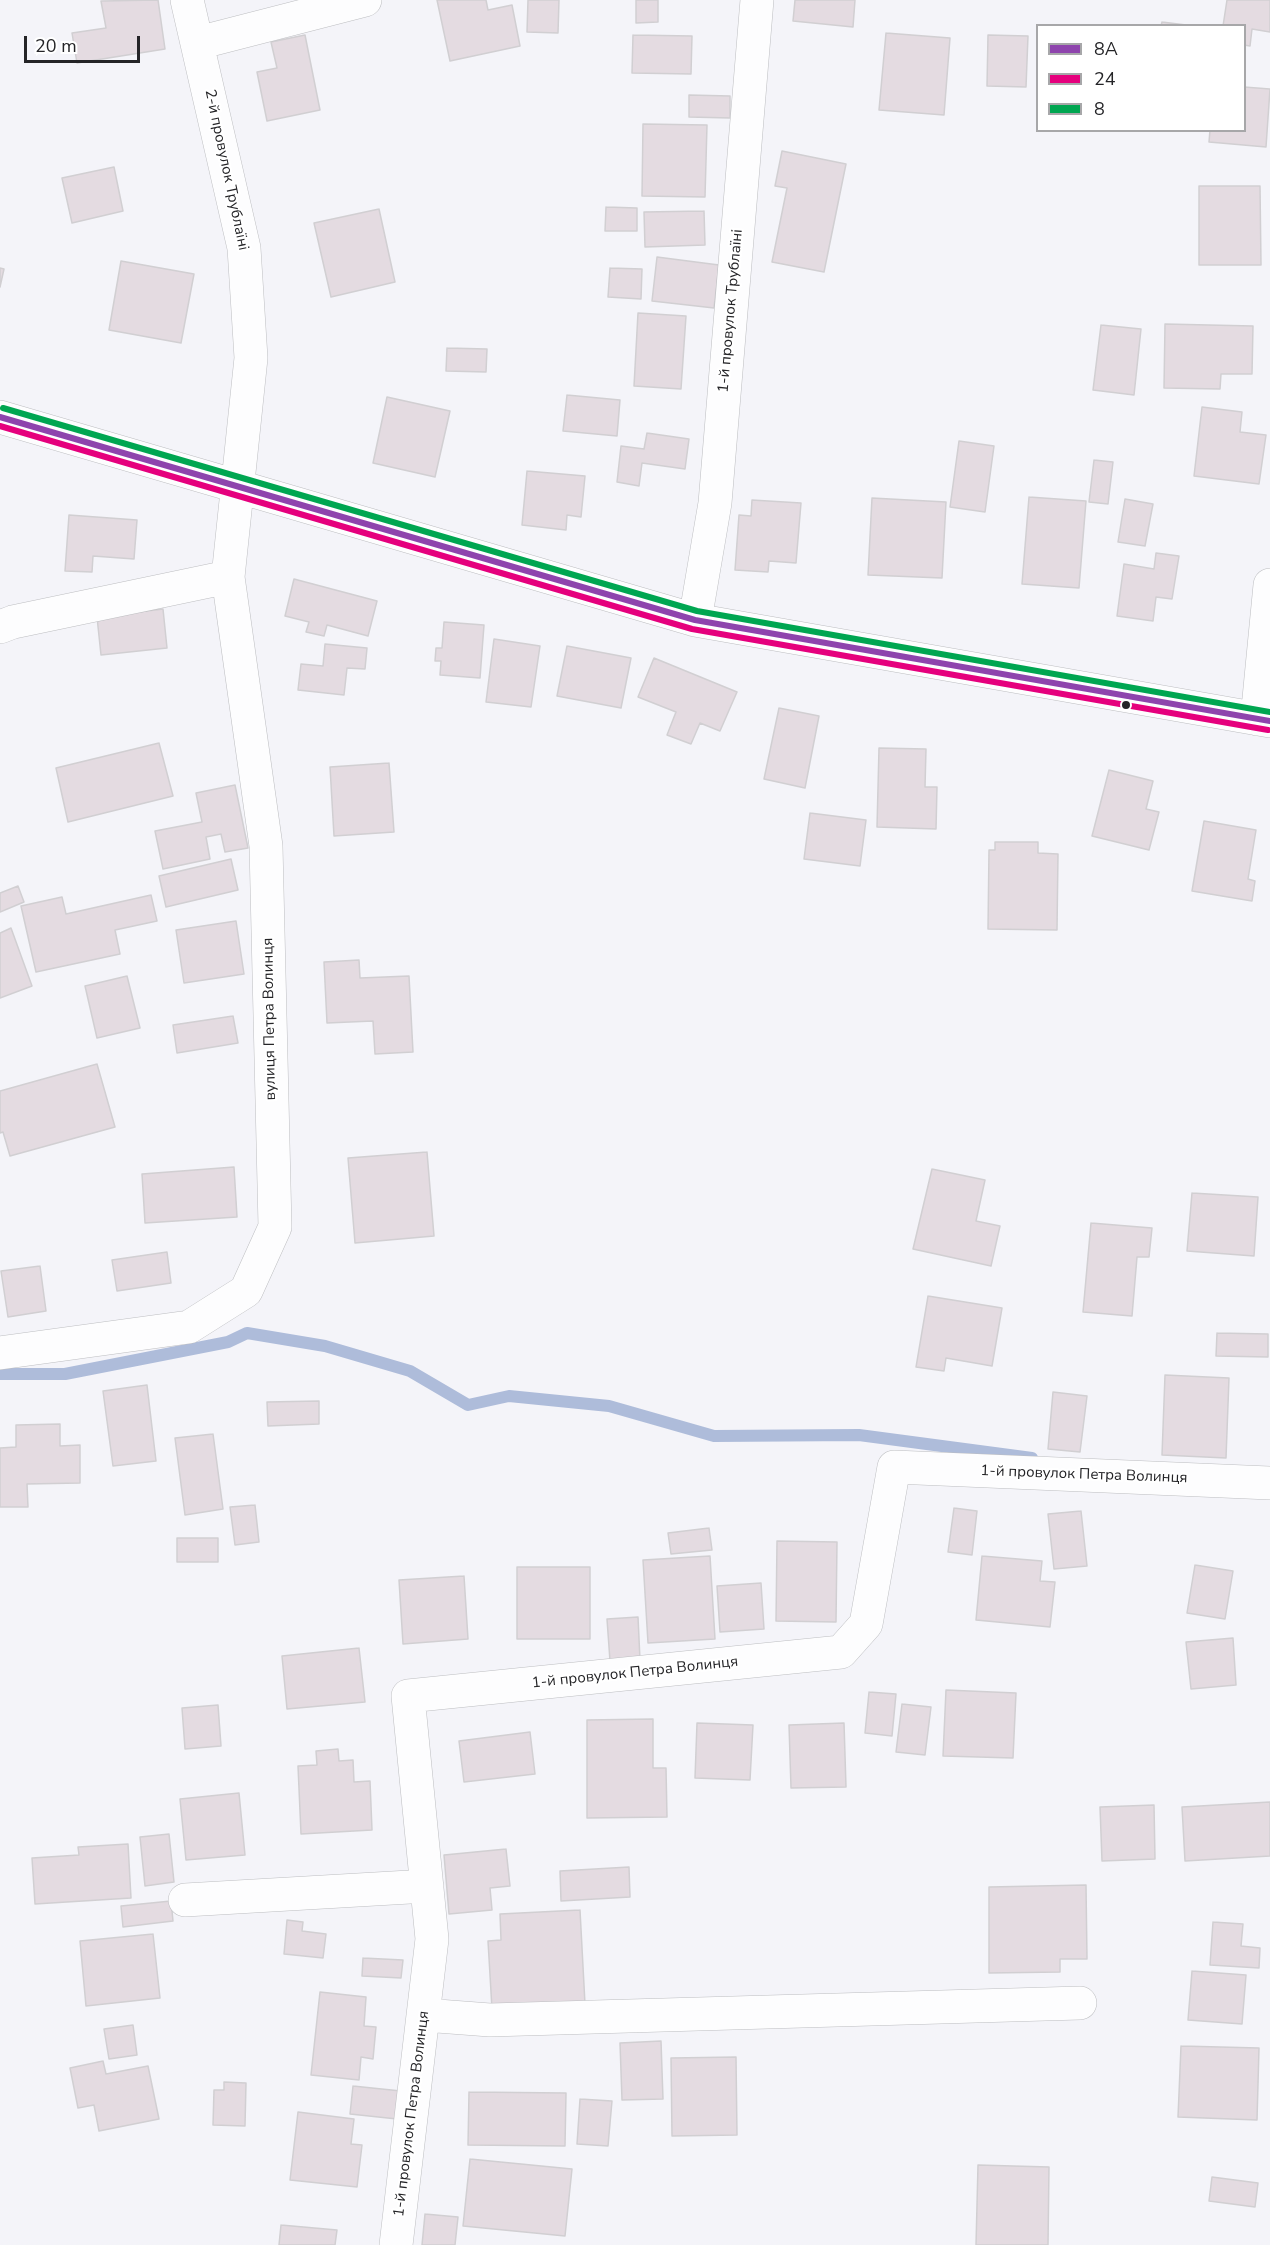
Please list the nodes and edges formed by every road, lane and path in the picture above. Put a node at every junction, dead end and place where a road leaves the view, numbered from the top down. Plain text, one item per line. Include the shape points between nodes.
1 (187, 0) edge
2 (365, 0) edge
3 (757, 0) edge
4 (198, 43) junction
5 (0, 417) edge
6 (238, 486) junction
7 (228, 577) junction
8 (1270, 585) edge
9 (695, 620) junction
10 (0, 627) edge
11 (1264, 720) edge
12 (0, 1353) edge
13 (1270, 1483) edge
14 (427, 1886) junction
15 (186, 1900) dead end
16 (1080, 2003) dead end
17 (424, 2015) junction
18 (396, 2245) edge

1 - 4 street, 2-й провулок Трублаїні
2 - 4 street
3 - 9 street, 1-й провулок Трублаїні via 715,503
4 - 6 street, 2-й провулок Трублаїні via 244,248 251,358
5 - 6 street
6 - 7 street, вулиця Петра Волинця
6 - 9 street
7 - 10 street
7 - 12 street, вулиця Петра Волинця via 266,846 275,1227 246,1291 189,1327
8 - 11 street
9 - 11 street
13 - 14 street, 1-й провулок Петра Волинця via 894,1467 866,1624 841,1652 408,1696
14 - 15 street
14 - 17 street, 1-й провулок Петра Волинця via 432,1939
16 - 17 street via 490,2020
17 - 18 street, 1-й провулок Петра Волинця

